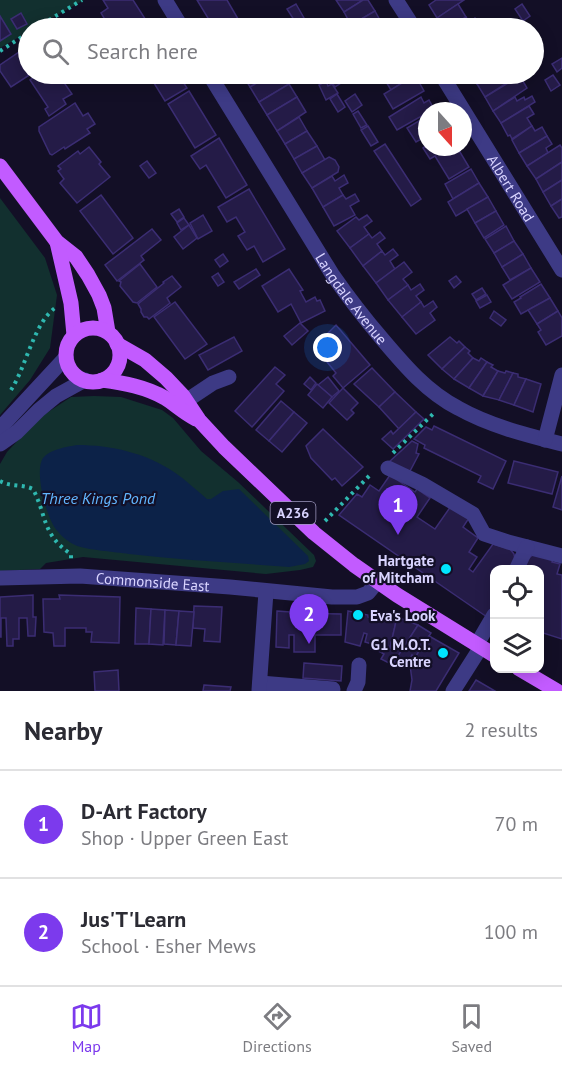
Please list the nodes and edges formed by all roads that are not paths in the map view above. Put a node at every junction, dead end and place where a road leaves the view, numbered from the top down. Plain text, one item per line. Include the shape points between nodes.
1 (165, 0) edge
2 (396, 0) edge
3 (176, 18) edge
4 (408, 18) edge
5 (215, 84) edge
6 (447, 84) edge
7 (0, 166) edge
8 (57, 242) junction
9 (562, 270) edge
10 (74, 335) junction
11 (113, 338) junction
12 (66, 357) junction
13 (562, 375) edge
14 (229, 377) dead end
15 (85, 380) junction
16 (102, 380) junction
17 (186, 400) junction
18 (199, 420) junction
19 (0, 433) edge
20 (545, 440) junction
21 (0, 444) edge
22 (562, 444) edge
23 (388, 468) dead end
24 (527, 547) junction
25 (562, 556) edge
26 (518, 565) edge
27 (0, 578) edge
28 (378, 581) junction
29 (266, 592) junction
30 (494, 619) edge
31 (484, 648) edge
32 (359, 665) dead end
33 (525, 673) edge
34 (259, 687) edge
35 (333, 689) dead end
36 (354, 691) edge
37 (453, 691) edge
38 (557, 691) edge

1 - 3 street
2 - 4 street
5 - 20 street, Langdale Avenue via 350,301 407,368 433,392 464,412
6 - 9 street, Albert Road
7 - 8 main road
8 - 10 main road
8 - 11 main road via 76,257 88,275
10 - 11 main road via 92,328 102,329
10 - 12 main road
11 - 16 main road via 119,361 116,369
11 - 17 main road, A236 via 145,360
12 - 15 main road via 74,374
12 - 19 street
13 - 20 street
14 - 17 street
15 - 16 main road
15 - 21 street via 56,396
16 - 18 main road, A236 via 143,388
17 - 18 main road, A236
18 - 28 main road, A236 via 314,533
20 - 22 street, Langdale Avenue
23 - 24 street via 473,514 484,534
24 - 25 street
24 - 26 street
27 - 29 street, Commonside East via 80,576
28 - 29 street, Commonside East via 369,593 357,597
28 - 31 main road, A236
29 - 34 street
30 - 31 street
31 - 37 street
32 - 36 street
33 - 38 main road
34 - 35 street

